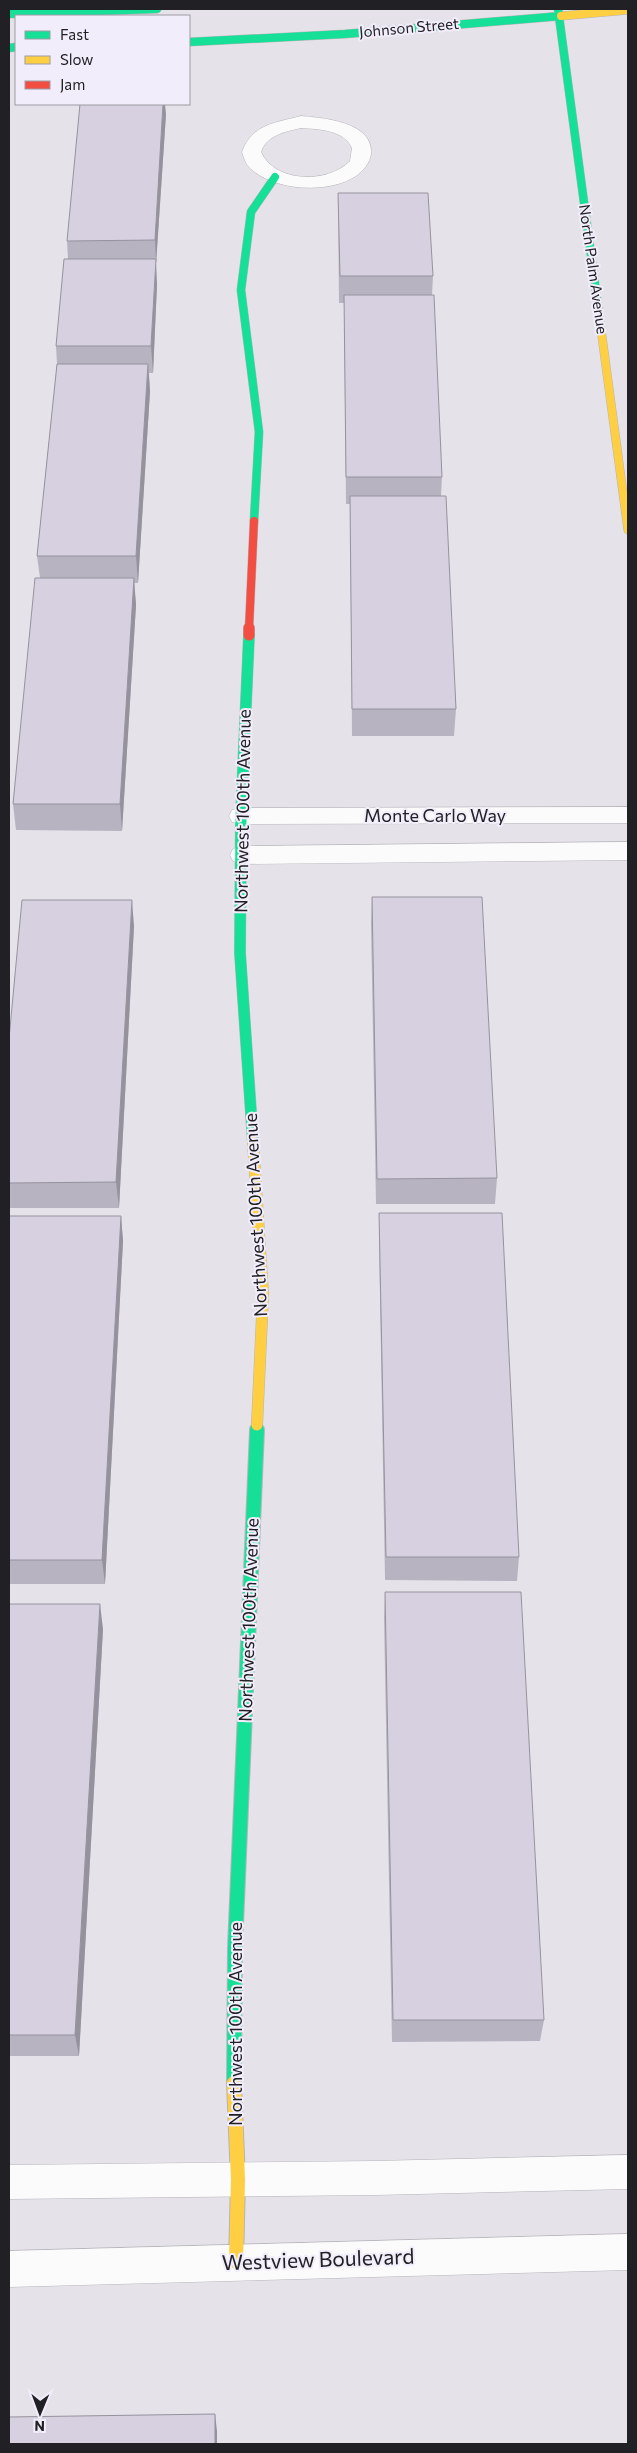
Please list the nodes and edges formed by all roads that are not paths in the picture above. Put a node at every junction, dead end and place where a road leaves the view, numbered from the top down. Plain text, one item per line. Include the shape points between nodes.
1 (157, 9) edge
2 (628, 10) edge
3 (559, 12) edge
4 (9, 14) edge
5 (190, 42) edge
6 (274, 177) junction
7 (628, 530) edge
8 (628, 815) edge
9 (242, 816) junction
10 (628, 851) edge
11 (242, 855) junction
12 (628, 2172) edge
13 (238, 2180) junction
14 (9, 2182) edge
15 (628, 2252) edge
16 (236, 2262) junction
17 (9, 2269) edge

1 - 4 street
2 - 3 street, Johnson Street
3 - 5 street, Johnson Street via 345,34
3 - 7 street, North Palm Avenue
6 - 6 street via 308,182 341,176 361,160 363,151 359,141 338,127 320,122 282,124 266,131 250,150 252,160
6 - 9 street, Northwest 100th Avenue via 251,212 241,290 259,432
8 - 9 street, Monte Carlo Way
9 - 11 street, Northwest 100th Avenue
10 - 11 street, Monte Carlo Way
11 - 13 street, Northwest 100th Avenue via 240,954 262,1295 235,1948 234,2098
12 - 13 street
13 - 14 street
13 - 16 street, Northwest 100th Avenue
15 - 16 street, Westview Boulevard
16 - 17 street, Westview Boulevard

